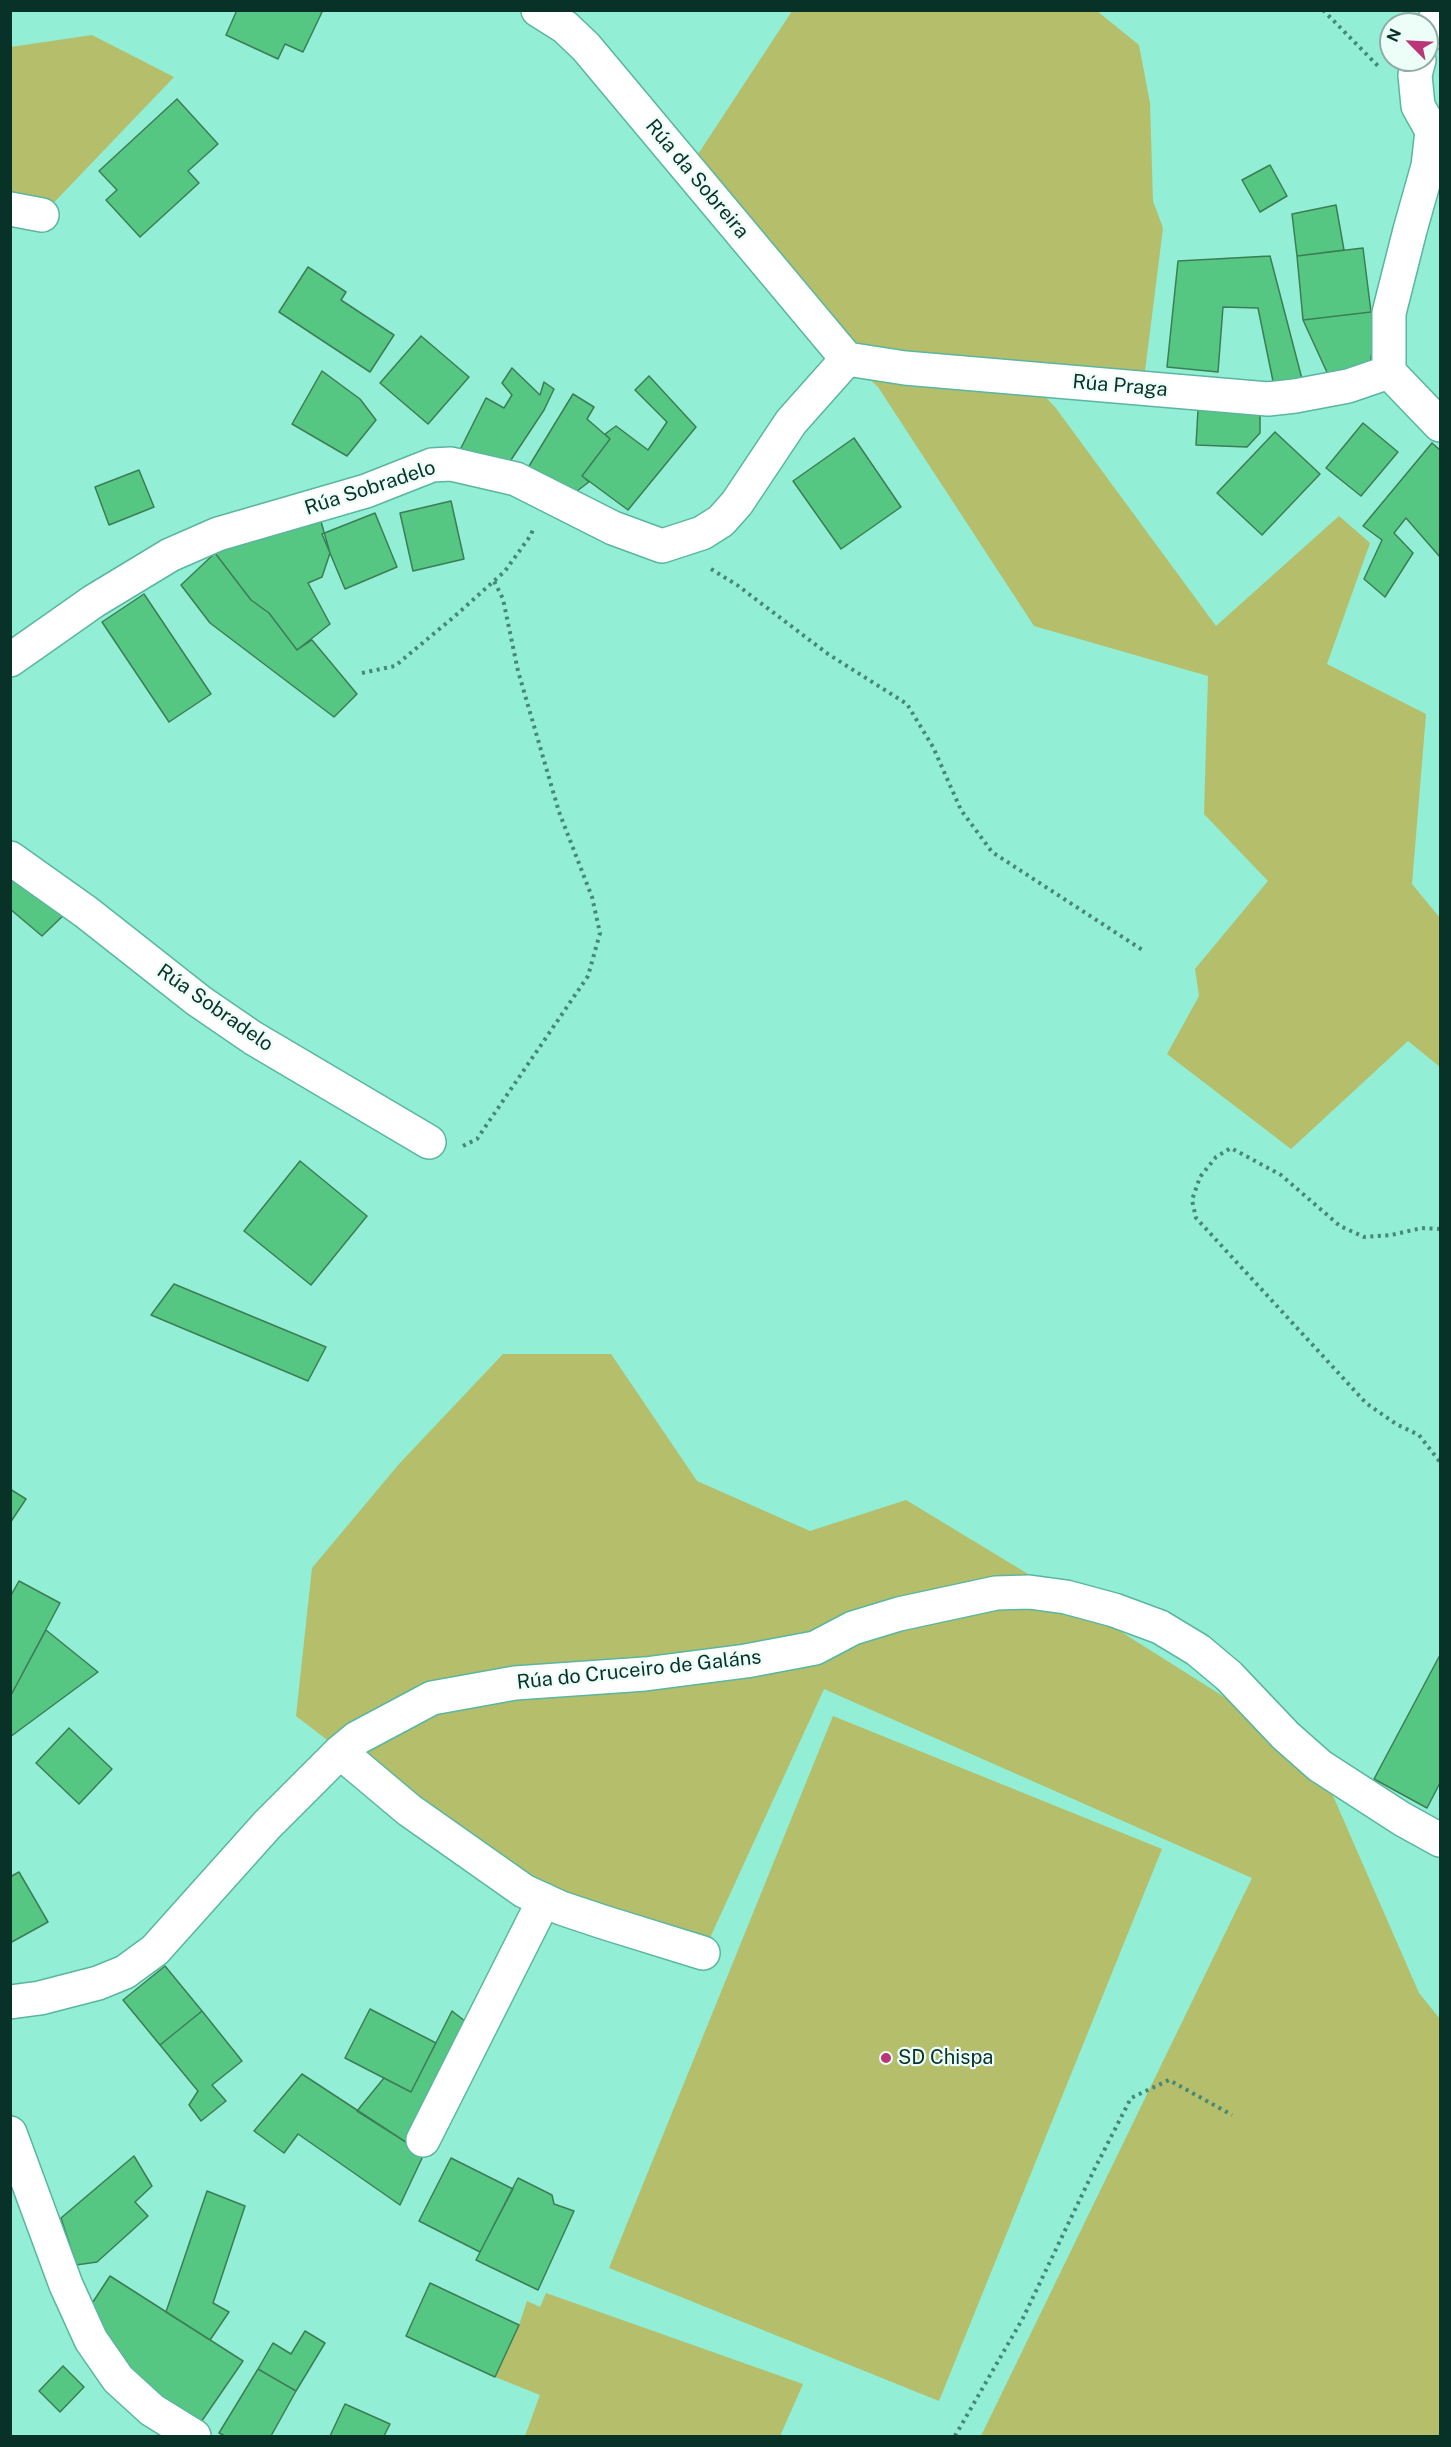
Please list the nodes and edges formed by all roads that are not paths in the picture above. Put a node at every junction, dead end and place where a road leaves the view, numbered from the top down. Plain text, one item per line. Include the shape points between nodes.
1 (538, 10) edge
2 (1416, 72) edge
3 (848, 359) junction
4 (1389, 372) junction
5 (1440, 424) edge
6 (10, 660) edge
7 (10, 858) edge
8 (429, 1142) road end
9 (340, 1752) junction
10 (1440, 1840) edge
11 (544, 1900) junction
12 (703, 1953) dead end
13 (10, 2002) edge
14 (10, 2133) edge
15 (423, 2140) dead end
16 (194, 2436) edge

1 - 3 street, Rúa da Sobreira via 565,27 586,47
2 - 4 street via 1418,106 1432,131 1428,165 1389,313
3 - 4 street, Rúa Praga via 906,368 1268,399 1338,388
3 - 6 street, Rúa Sobradelo via 791,422 737,503 721,521 702,532 662,546 613,528 516,480 451,465 432,465 366,491 218,534 170,555 94,601
4 - 5 street
7 - 8 street, Rúa Sobradelo via 253,1038
9 - 10 street, Rúa do Cruceiro de Galáns via 357,1738 432,1698 515,1683 645,1674 815,1648 853,1628 899,1614 996,1593 1029,1592 1114,1610 1170,1633 1229,1676 1320,1766
9 - 11 street via 409,1810 524,1891
9 - 13 street, Rúa do Cruceiro de Galáns via 267,1825 155,1950 125,1972 98,1983
11 - 12 street
11 - 15 street
14 - 16 street via 90,2340 118,2379 152,2410

